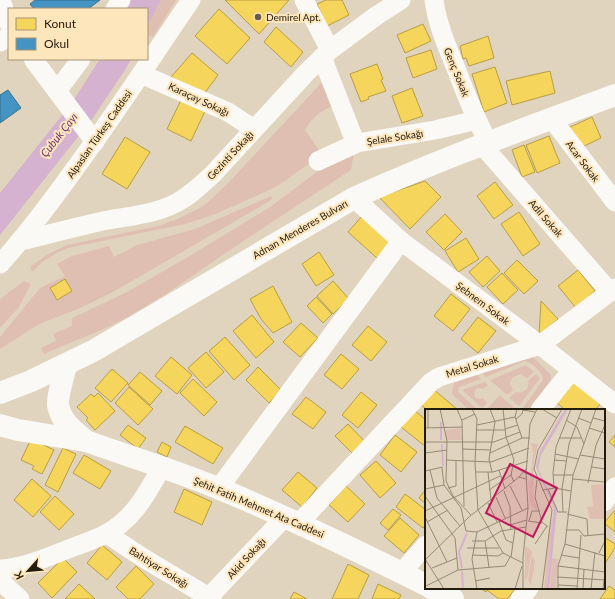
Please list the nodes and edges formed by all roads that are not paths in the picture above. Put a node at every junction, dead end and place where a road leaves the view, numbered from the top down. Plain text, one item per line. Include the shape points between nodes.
1 (1, 0) edge
2 (191, 0) edge
3 (304, 0) edge
4 (401, 0) edge
5 (434, 0) edge
6 (8, 21) edge
7 (326, 53) junction
8 (35, 60) edge
9 (81, 60) edge
10 (142, 74) junction
11 (615, 95) edge
12 (62, 98) junction
13 (552, 119) junction
14 (477, 120) junction
15 (254, 129) junction
16 (90, 136) junction
17 (357, 143) junction
18 (485, 143) junction
19 (318, 161) dead end
20 (354, 198) junction
21 (615, 202) edge
22 (21, 241) junction
23 (401, 241) junction
24 (0, 264) edge
25 (613, 290) edge
26 (540, 345) junction
27 (66, 365) junction
28 (572, 370) junction
29 (0, 393) edge
30 (615, 404) edge
31 (541, 409) edge
32 (0, 425) edge
33 (86, 441) junction
34 (162, 467) junction
35 (615, 487) edge
36 (219, 488) junction
37 (605, 501) edge
38 (292, 520) junction
39 (107, 534) junction
40 (425, 546) edge
41 (0, 569) edge
42 (402, 573) junction
43 (0, 581) edge
44 (425, 584) edge
45 (433, 589) edge
46 (528, 589) edge
47 (209, 598) edge
48 (20, 599) edge
49 (453, 599) edge
50 (520, 599) edge

1 - 6 street
2 - 10 street, Alpaslan Türkeş Caddesi
3 - 7 street, Şelale Sokağı
4 - 7 street, Gezinti Sokağı
5 - 14 street, Genç Sokak via 449,52
7 - 15 street, Gezinti Sokağı
7 - 17 street, Şelale Sokağı
8 - 12 street
9 - 12 street
10 - 15 street, Karaçay Sokağı via 228,112
10 - 16 street, Alpaslan Türkeş Caddesi
11 - 13 main road, Adnan Menderes Bulvarı
12 - 16 street
13 - 18 main road, Adnan Menderes Bulvarı
13 - 21 street, Acar Sokak
14 - 17 street, Şelale Sokağı
14 - 18 street, Genç Sokak
15 - 22 street, Gezinti Sokağı via 200,187 174,204 159,210
16 - 22 street, Alpaslan Türkeş Caddesi via 54,198
17 - 19 street
18 - 20 main road, Adnan Menderes Bulvarı
18 - 25 street, Adil Sokak
20 - 23 street, Şebnem Sokak
20 - 27 main road, Adnan Menderes Bulvarı
22 - 24 street, Alpaslan Türkeş Caddesi
23 - 26 street, Şebnem Sokak
23 - 36 street
25 - 26 street, Metal Sokak
26 - 28 street, Şebnem Sokak
26 - 38 street, Metal Sokak via 439,377 431,382
27 - 29 main road, Adnan Menderes Bulvarı
27 - 33 main road, Şehit Fatih Mehmet Ata Caddesi via 58,404 64,420
28 - 30 street, Şebnem Sokak
28 - 31 street
32 - 33 main road, Şehit Fatih Mehmet Ata Caddesi
33 - 34 main road, Şehit Fatih Mehmet Ata Caddesi
34 - 36 main road, Şehit Fatih Mehmet Ata Caddesi
34 - 39 street via 127,519
35 - 37 street
36 - 38 main road, Şehit Fatih Mehmet Ata Caddesi
38 - 42 main road, Şehit Fatih Mehmet Ata Caddesi
38 - 47 street, Akid Sokağı
39 - 41 street via 42,560
39 - 47 street, Bahtiyar Sokağı
40 - 42 street
42 - 44 main road, Şehit Fatih Mehmet Ata Caddesi
43 - 48 street
45 - 49 main road
46 - 50 street

